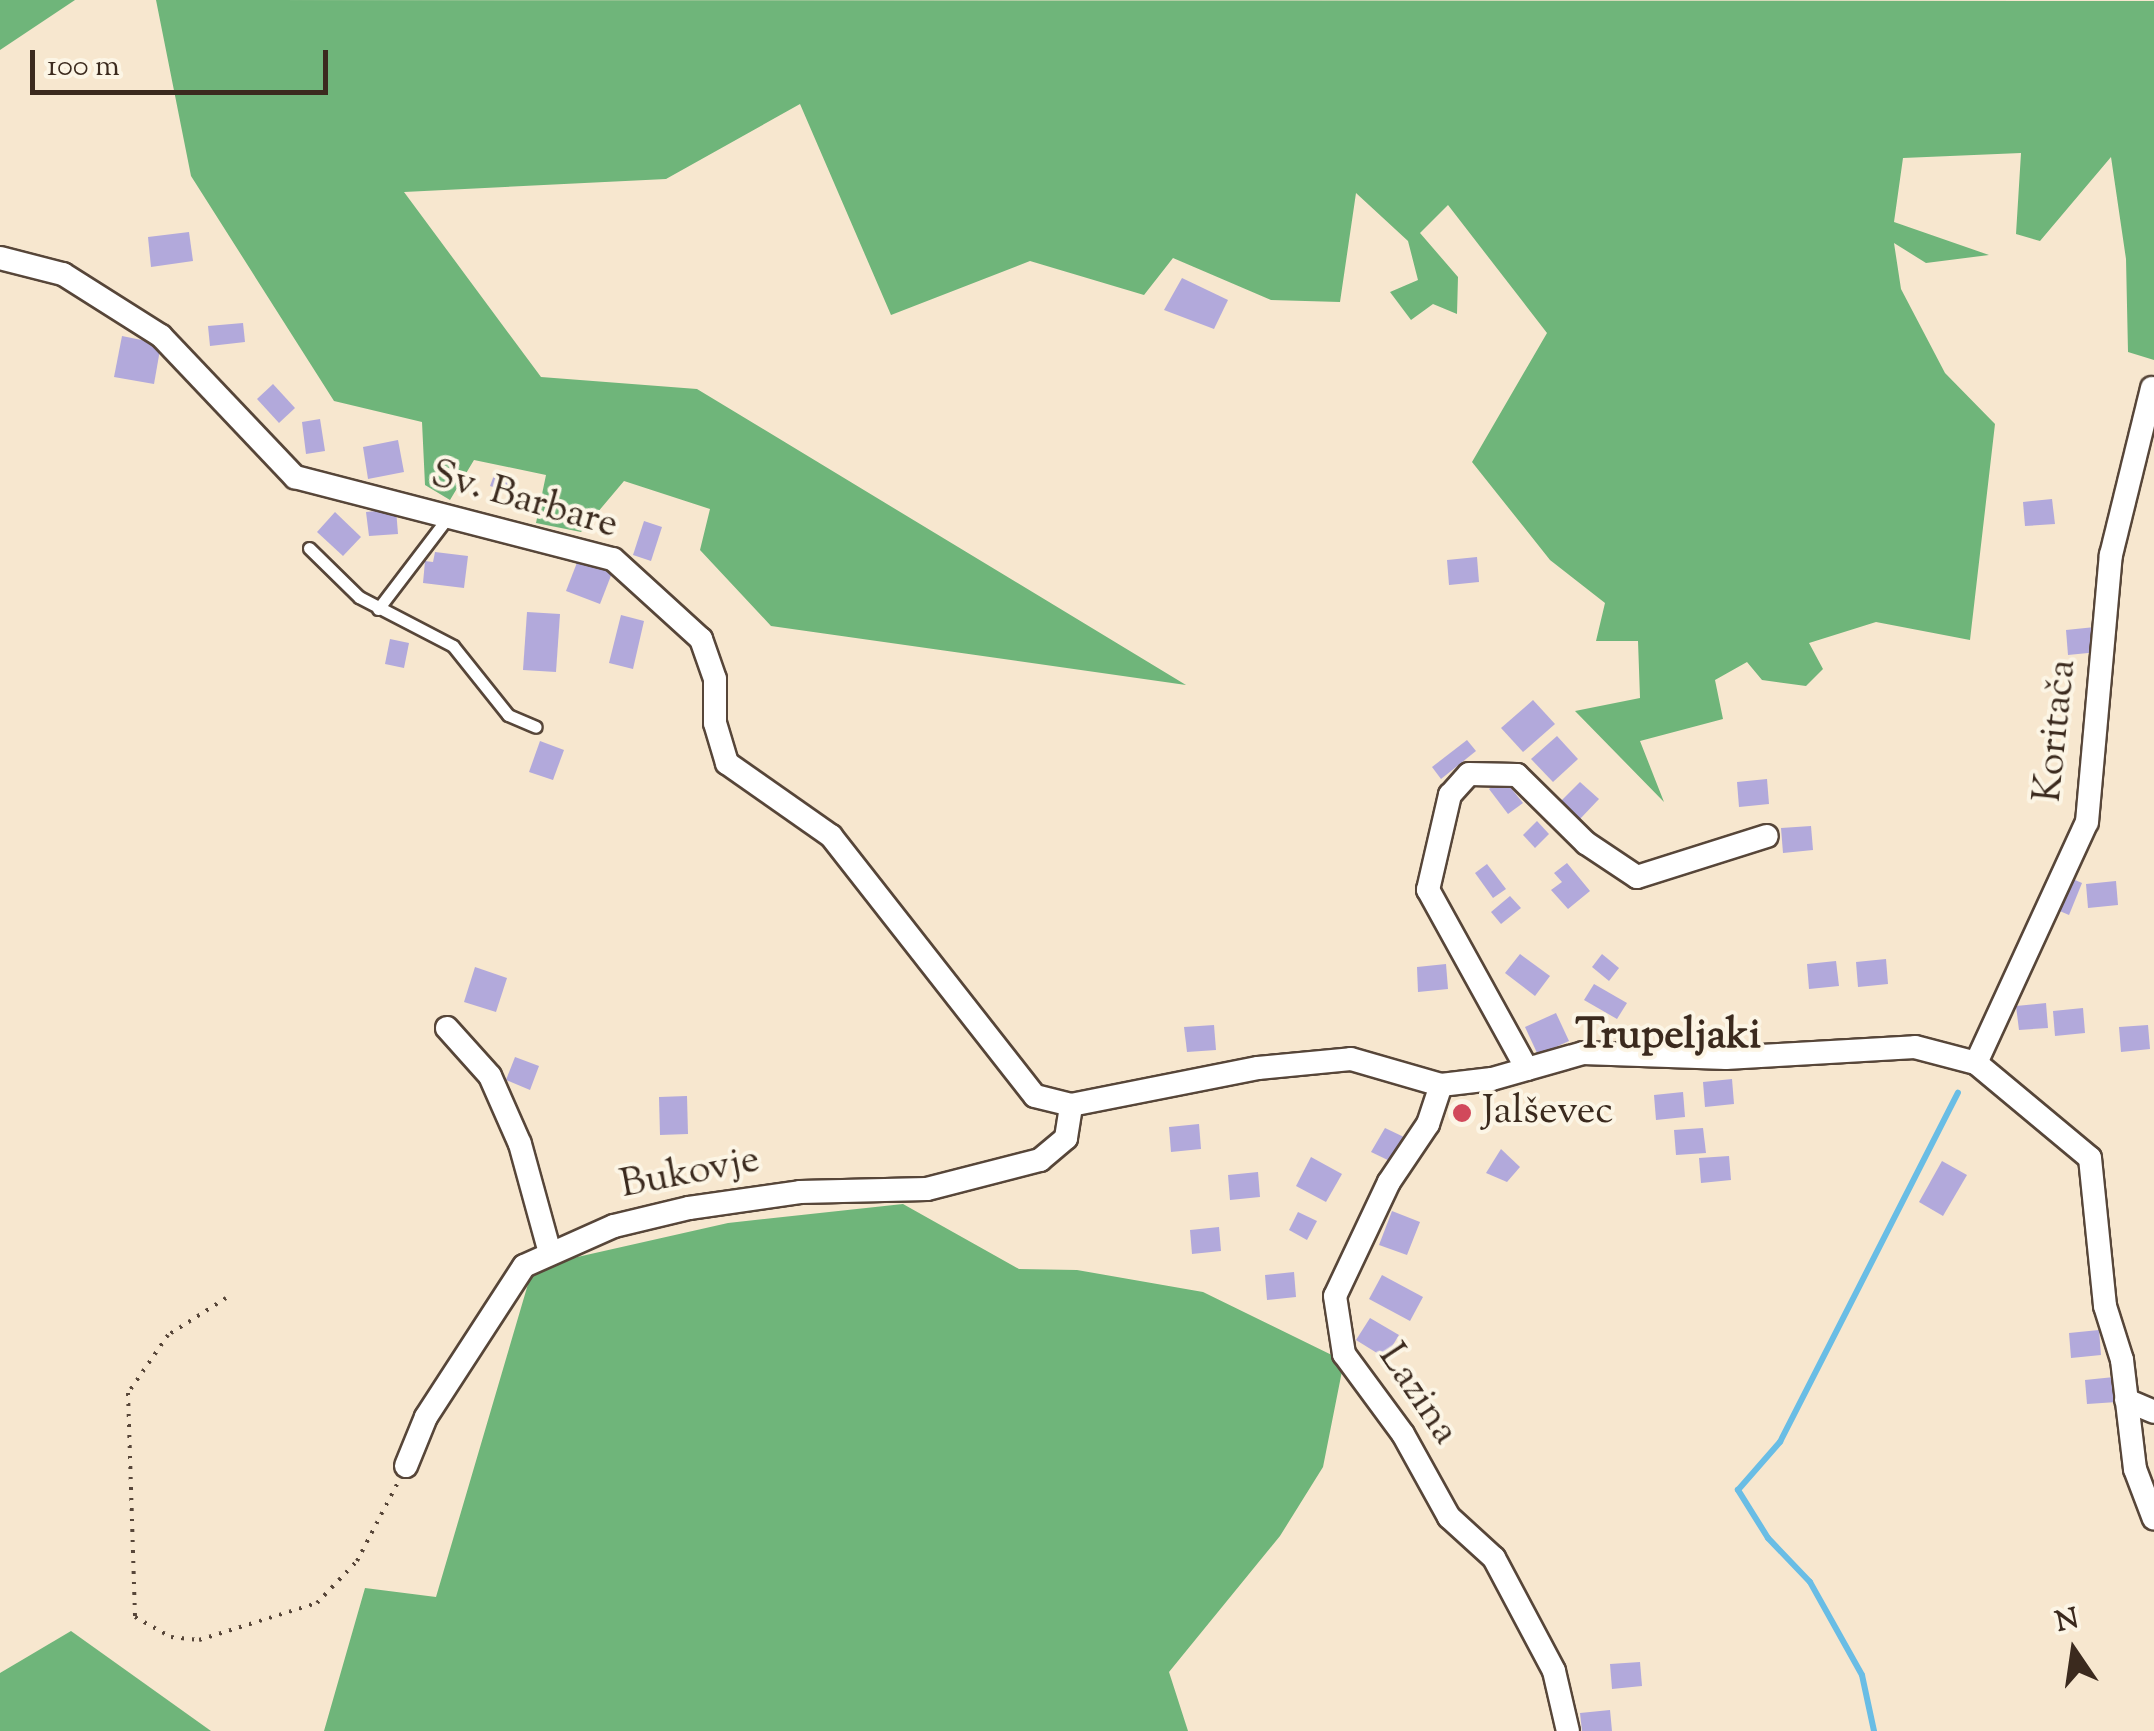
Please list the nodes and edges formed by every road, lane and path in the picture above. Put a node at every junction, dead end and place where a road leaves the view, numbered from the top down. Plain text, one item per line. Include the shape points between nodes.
1 (0, 258) edge
2 (2152, 388) edge
3 (448, 516) junction
4 (310, 548) dead end
5 (378, 609) junction
6 (536, 727) dead end
7 (1766, 836) dead end
8 (448, 1028) dead end
9 (1976, 1063) junction
10 (1527, 1069) junction
11 (1442, 1085) junction
12 (1071, 1105) junction
13 (550, 1253) junction
14 (226, 1298) dead end
15 (2126, 1400) junction
16 (2154, 1412) edge
17 (406, 1466) joint
18 (2154, 1519) edge
19 (1568, 1731) edge

1 - 3 street, Sv. Barbare via 63,274 161,336 295,477
2 - 9 street, Koritača via 2112,555 2088,822
3 - 5 lane
3 - 12 street, Sv. Barbare via 613,560 701,639 715,679 715,724 727,763 831,836 1034,1096
4 - 5 lane
5 - 6 lane via 453,646 508,715
7 - 10 street via 1637,877 1586,842 1517,775 1469,774 1450,794 1428,890
8 - 13 street via 490,1076 520,1144
9 - 10 street via 1915,1046 1858,1046 1761,1058 1583,1053
9 - 15 street via 2090,1158 2105,1306
10 - 11 street
11 - 12 street via 1351,1059 1258,1068
11 - 19 street, Lazina via 1428,1124 1390,1182 1335,1296 1344,1354 1403,1434 1450,1517 1494,1558 1554,1671
12 - 13 street, Bukovje via 1066,1138 1040,1160 927,1188 800,1192 690,1208 614,1226
13 - 17 street, Bukovje via 524,1266 426,1418
14 - 17 path via 168,1335 128,1393 135,1617 171,1637 199,1640 317,1604 357,1561
15 - 16 street
15 - 18 street via 2135,1469

